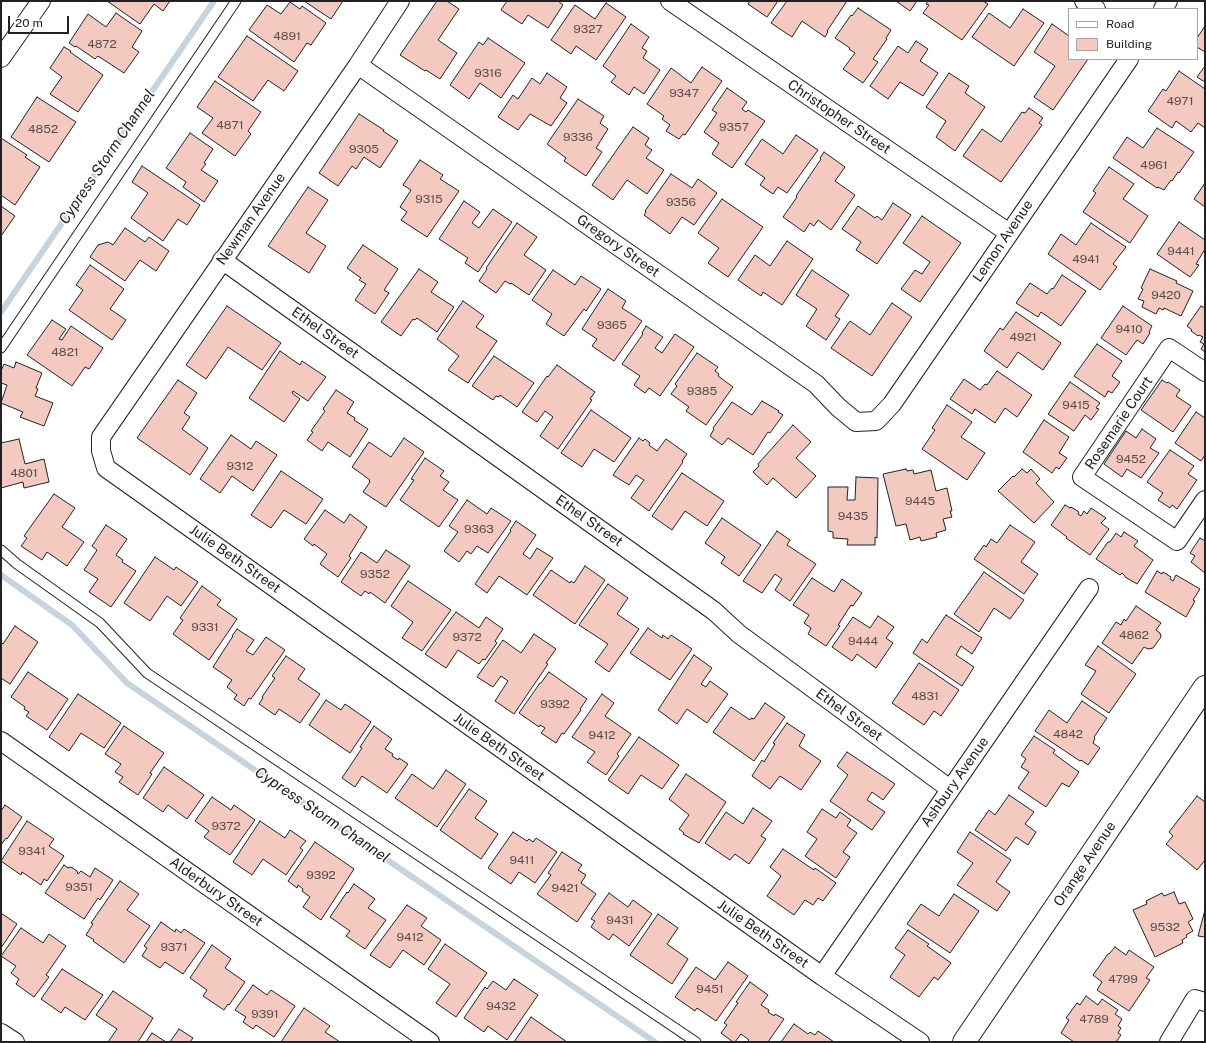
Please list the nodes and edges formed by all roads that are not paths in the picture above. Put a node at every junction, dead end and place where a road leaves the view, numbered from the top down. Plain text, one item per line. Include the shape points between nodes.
1 (41, 1) edge
2 (236, 1) edge
3 (400, 1) edge
4 (670, 1) edge
5 (1084, 1) edge
6 (1094, 8) edge
7 (1, 58) edge
8 (1128, 60) edge
9 (358, 66) junction
10 (1009, 233) junction
11 (222, 260) junction
12 (1, 348) edge
13 (1205, 372) edge
14 (876, 421) joint
15 (101, 437) joint
16 (1205, 500) edge
17 (1, 550) edge
18 (1089, 588) dead end
19 (1205, 687) edge
20 (1, 741) edge
21 (950, 789) junction
22 (822, 976) junction
23 (1200, 1000) edge
24 (1, 1033) edge
25 (15, 1042) edge
26 (430, 1042) edge
27 (696, 1042) edge
28 (920, 1042) edge
29 (964, 1042) edge
30 (1169, 1042) edge

1 - 7 street
2 - 12 lane
3 - 9 street, Newman Avenue
4 - 10 street, Christopher Street
5 - 6 street
8 - 10 street, Lemon Avenue
9 - 11 street, Newman Avenue
9 - 14 street, Gregory Street via 816,384 856,422
10 - 14 street, Lemon Avenue via 892,404
11 - 15 street, Newman Avenue
11 - 21 street, Ethel Street via 714,611 739,634
13 - 16 street, Rosemarie Court via 1169,348 1082,477 1177,541
15 - 22 street, Julie Beth Street via 101,451 106,468
17 - 27 lane via 100,623 147,673
18 - 21 street, Ashbury Avenue
19 - 29 main road, Orange Avenue
20 - 26 street, Alderbury Street
21 - 22 street, Ashbury Avenue
22 - 28 street, Julie Beth Street
23 - 30 street
24 - 25 street

